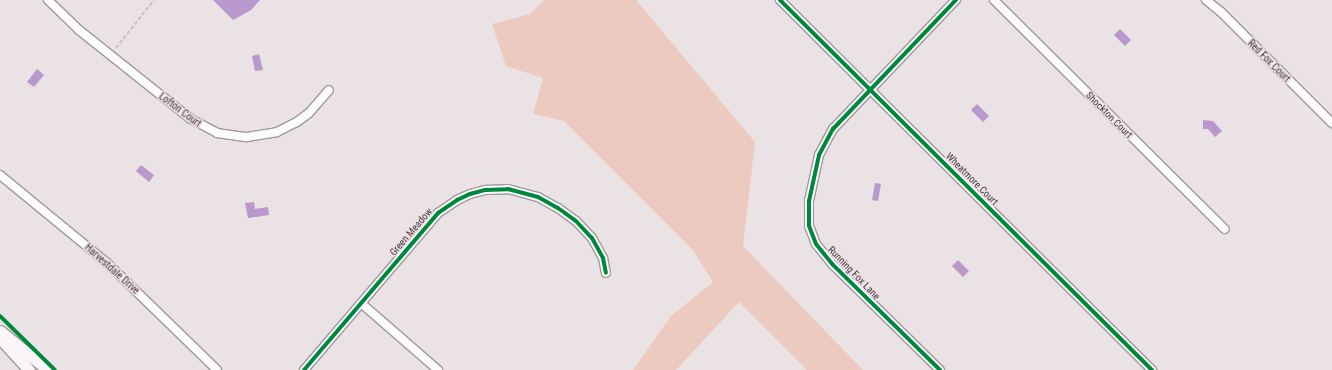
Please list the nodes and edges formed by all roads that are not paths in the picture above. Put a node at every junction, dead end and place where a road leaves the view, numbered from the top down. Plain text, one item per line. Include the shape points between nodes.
1 (48, 0) edge
2 (780, 0) edge
3 (956, 0) edge
4 (994, 0) edge
5 (1206, 0) edge
6 (870, 89) junction
7 (329, 90) dead end
8 (1332, 123) edge
9 (0, 175) edge
10 (1225, 229) dead end
11 (606, 273) dead end
12 (361, 303) junction
13 (0, 331) edge
14 (0, 338) edge
15 (29, 370) edge
16 (48, 370) edge
17 (217, 370) edge
18 (304, 370) edge
19 (438, 370) edge
20 (940, 370) edge
21 (1152, 370) edge

1 - 7 street, Lofton Court via 111,55 191,119 210,130 232,136 262,136 284,129 309,112
2 - 6 street, Wheatmore Court
3 - 6 street, Running Fox Lane
4 - 10 street, Shockton Court
5 - 8 street, Red Fox Court
6 - 20 street, Running Fox Lane via 825,141 809,201 809,226 816,244 833,265
6 - 21 street, Wheatmore Court
9 - 17 street, Harvestdale Drive via 107,263
11 - 12 street, Green Meadow via 600,251 592,238 576,221 558,208 523,192 508,189 485,190 457,200 438,213
12 - 18 street, Green Meadow
12 - 19 street
13 - 16 street
14 - 15 street

